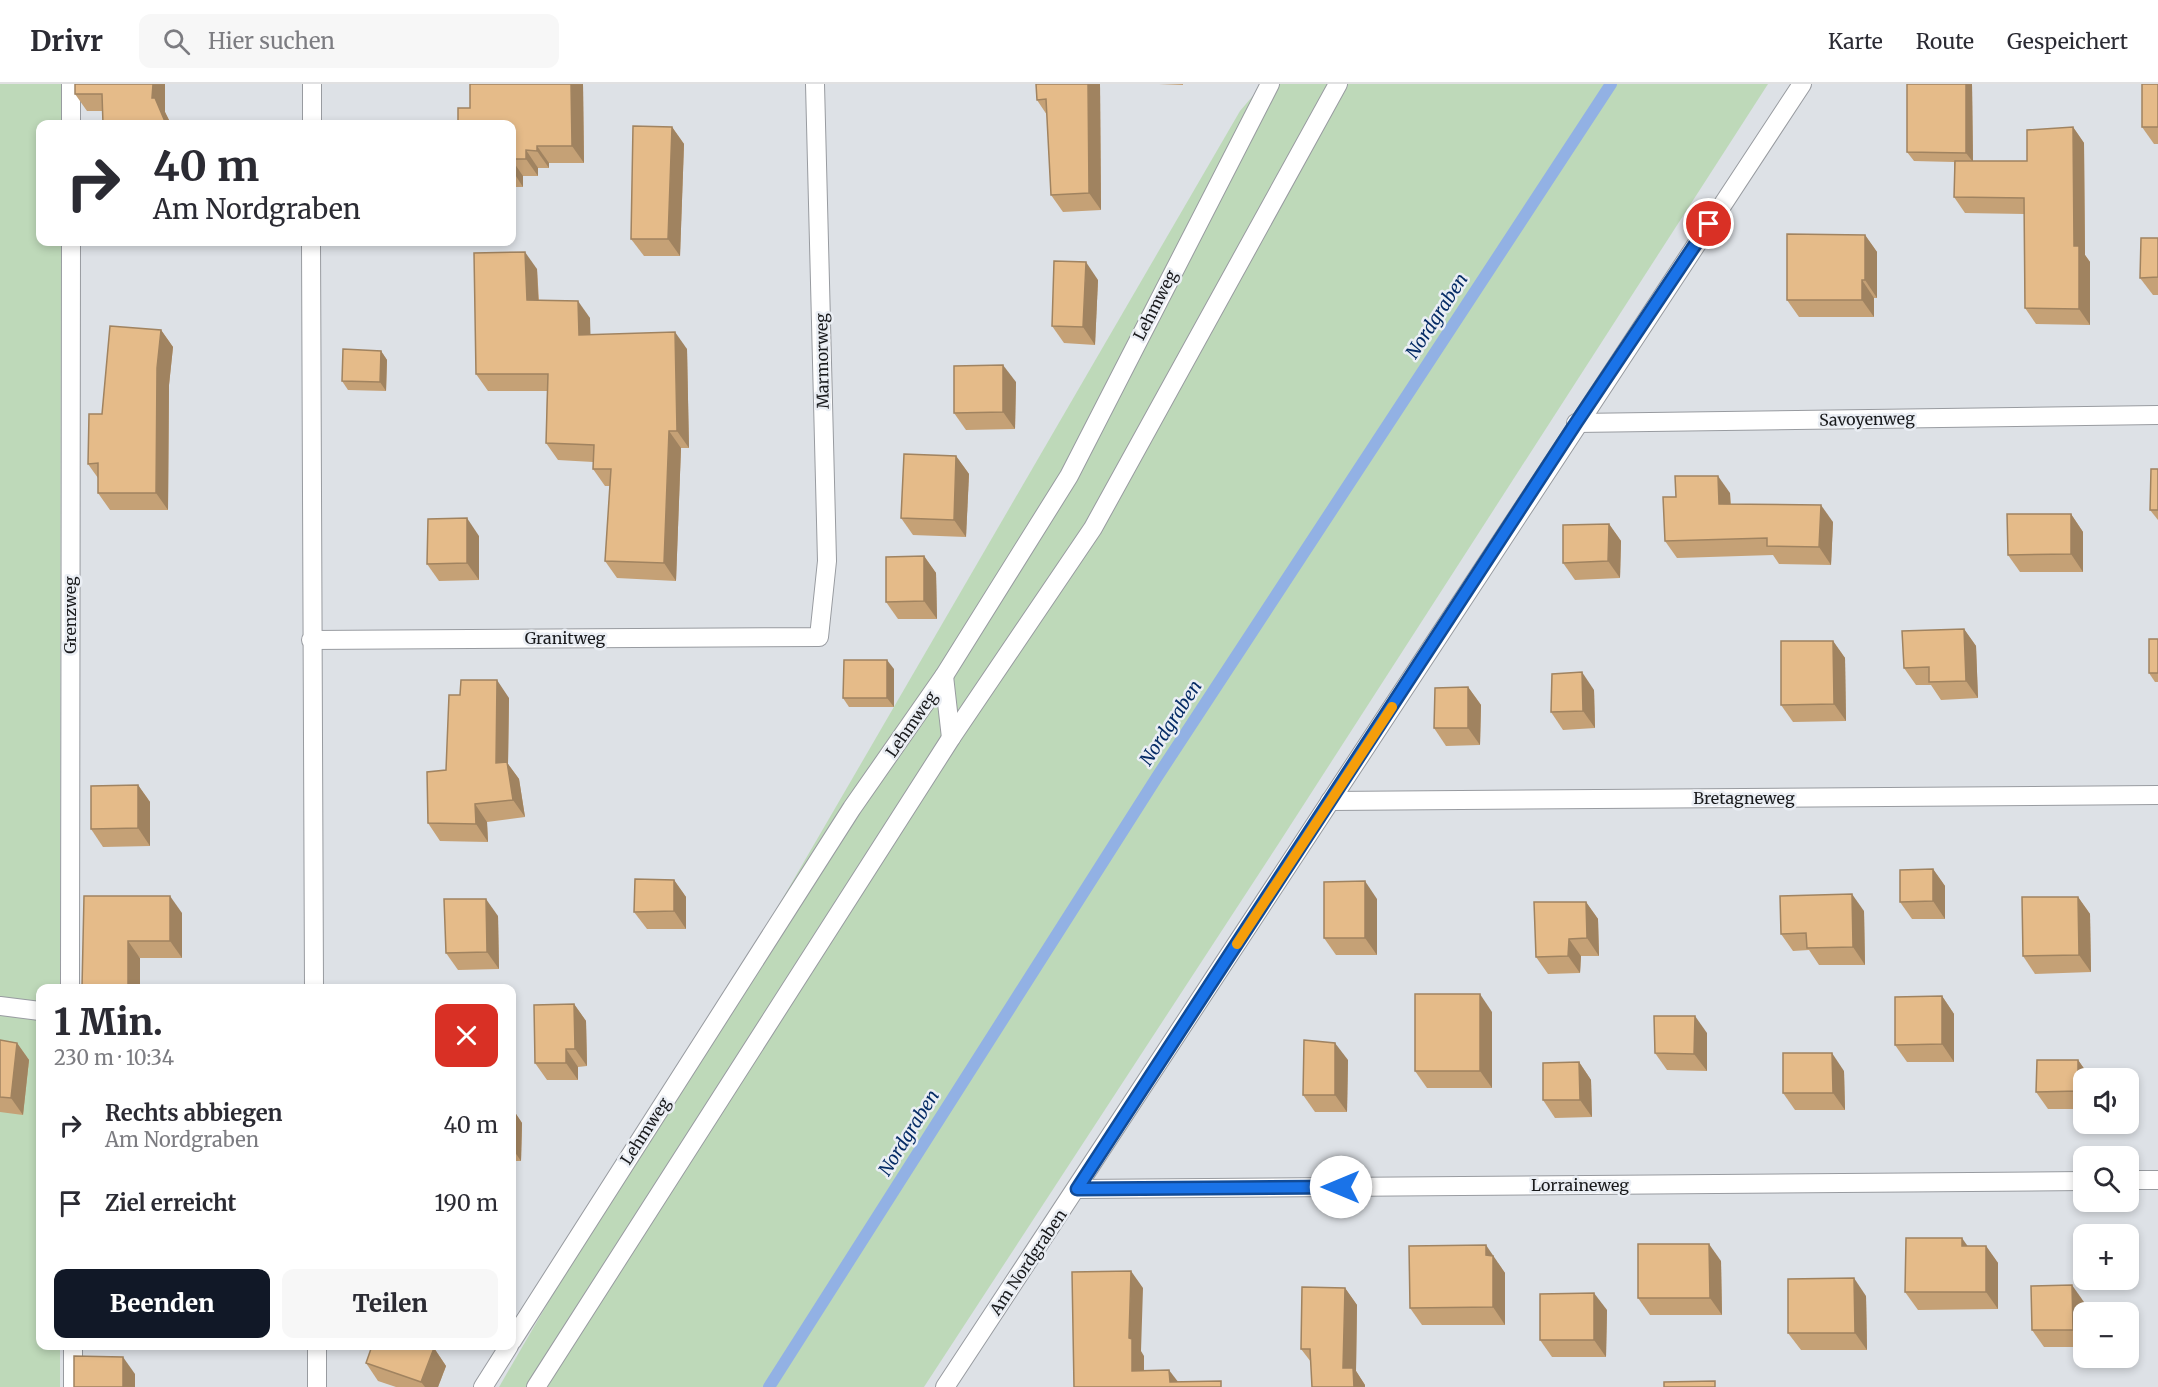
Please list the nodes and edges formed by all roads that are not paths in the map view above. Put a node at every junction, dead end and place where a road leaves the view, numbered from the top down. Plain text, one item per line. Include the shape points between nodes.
1 (71, 84) edge
2 (312, 84) edge
3 (815, 84) edge
4 (1270, 84) edge
5 (1338, 84) edge
6 (1802, 84) edge
7 (71, 120) edge
8 (312, 120) edge
9 (71, 246) edge
10 (311, 246) edge
11 (2158, 414) edge
12 (1576, 423) junction
13 (819, 637) joint
14 (311, 640) junction
15 (944, 676) junction
16 (951, 738) junction
17 (2158, 795) edge
18 (1330, 801) junction
19 (70, 984) edge
20 (314, 984) edge
21 (0, 1006) edge
22 (36, 1010) edge
23 (2139, 1180) edge
24 (2158, 1180) edge
25 (2073, 1181) edge
26 (1077, 1189) junction
27 (516, 1335) edge
28 (72, 1350) edge
29 (317, 1350) edge
30 (506, 1350) edge
31 (73, 1387) edge
32 (317, 1387) edge
33 (483, 1387) edge
34 (536, 1387) edge
35 (945, 1387) edge

1 - 7 lane
2 - 8 lane
3 - 13 lane, Marmorweg via 827,561
4 - 15 lane, Lehmweg via 1069,476
5 - 16 lane via 1092,528
6 - 12 lane, Am Nordgraben
9 - 19 lane, Grenzweg
10 - 14 lane
11 - 12 lane, Savoyenweg
12 - 18 lane, Am Nordgraben
13 - 14 lane, Granitweg
14 - 20 lane
15 - 16 lane
15 - 27 lane, Lehmweg via 852,808
16 - 34 lane
17 - 18 lane, Bretagneweg
18 - 26 lane, Am Nordgraben
21 - 22 lane
23 - 24 lane
25 - 26 lane, Lorraineweg
26 - 35 lane, Am Nordgraben
28 - 31 lane
29 - 32 lane
30 - 33 lane

